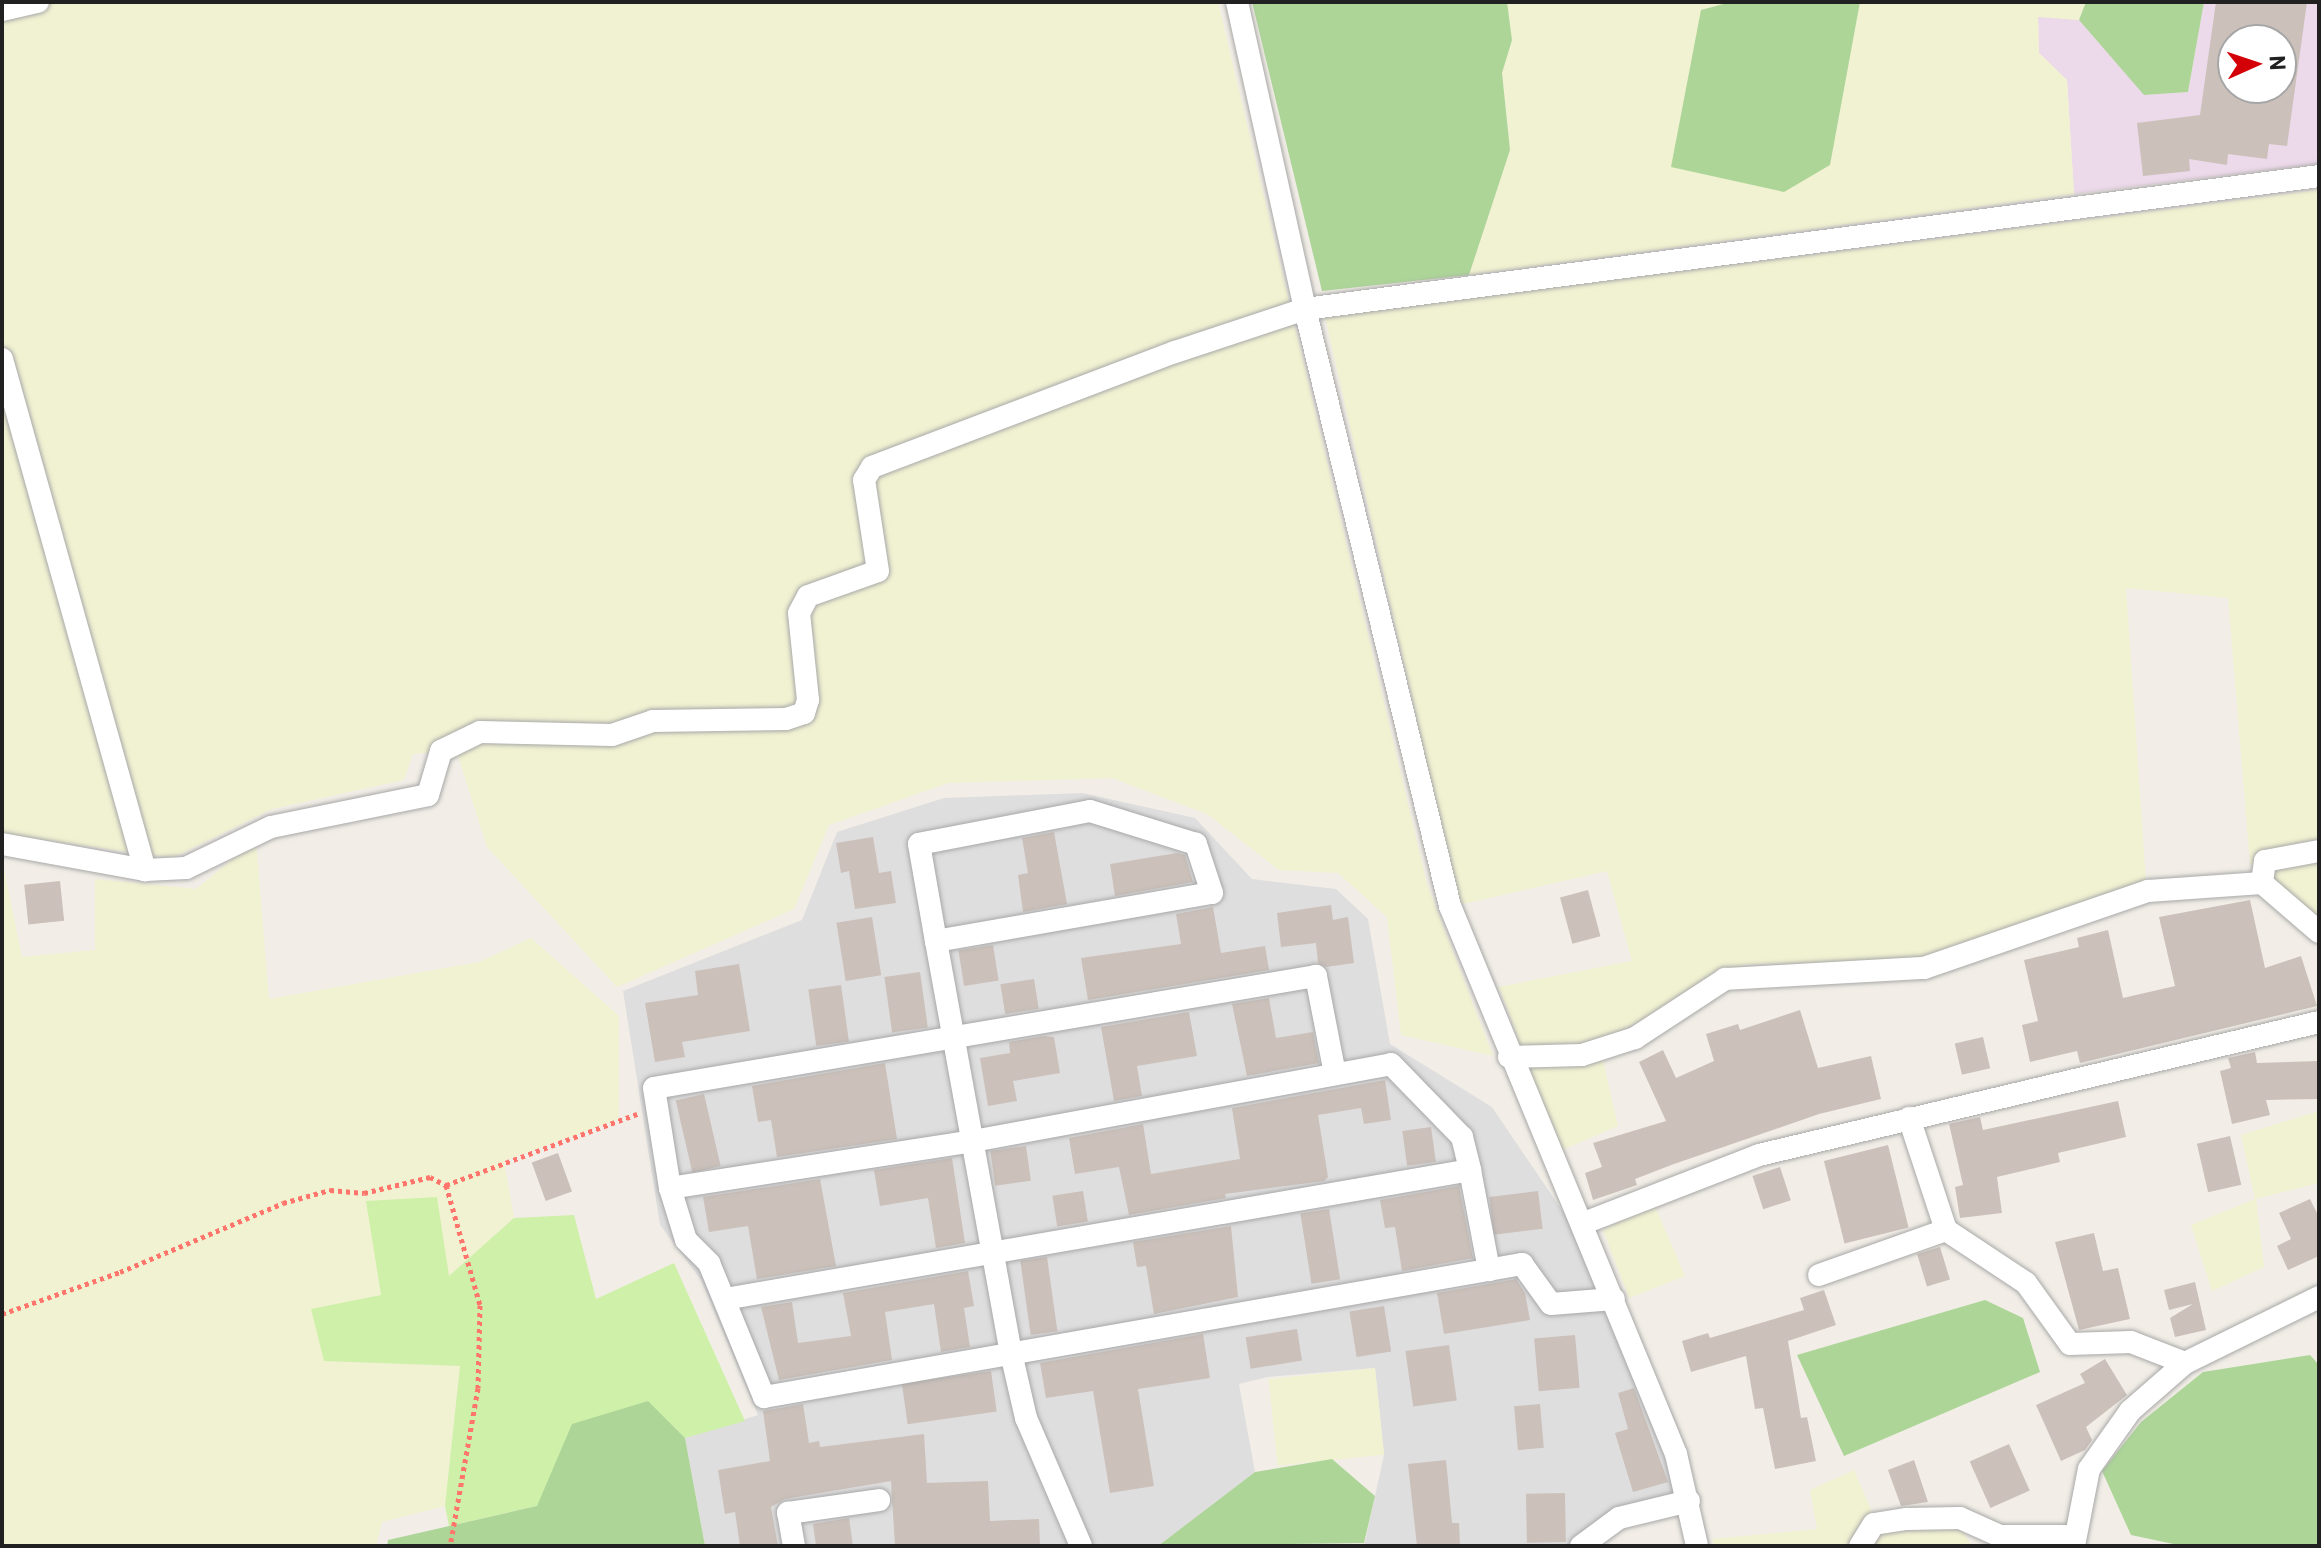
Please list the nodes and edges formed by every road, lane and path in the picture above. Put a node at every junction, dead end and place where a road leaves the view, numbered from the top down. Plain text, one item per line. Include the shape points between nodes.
1 (38, 2) edge
2 (1237, 2) edge
3 (2, 10) edge
4 (2319, 176) edge
5 (1305, 309) junction
6 (2, 359) edge
7 (2, 844) edge
8 (2319, 851) edge
9 (145, 870) junction
10 (2262, 883) junction
11 (2319, 932) edge
12 (936, 941) junction
13 (2319, 1022) edge
14 (954, 1039) junction
15 (1509, 1057) junction
16 (1335, 1074) junction
17 (655, 1108) junction
18 (1909, 1118) junction
19 (973, 1141) junction
20 (1470, 1170) junction
21 (446, 1185) junction
22 (670, 1188) junction
23 (1584, 1223) junction
24 (1946, 1230) junction
25 (993, 1254) junction
26 (1489, 1270) junction
27 (1819, 1275) dead end
28 (2319, 1297) edge
29 (725, 1299) junction
30 (1614, 1299) junction
31 (2, 1314) edge
32 (1011, 1353) junction
33 (2185, 1363) junction
34 (879, 1500) dead end
35 (1689, 1501) junction
36 (2074, 1541) edge
37 (450, 1546) edge
38 (794, 1546) edge
39 (1081, 1546) edge
40 (1581, 1546) edge
41 (1697, 1546) edge
42 (1860, 1546) edge

1 - 3 street
2 - 5 street
4 - 5 street
5 - 9 street via 1175,352 872,467 864,480 878,571 808,596 799,613 808,700 804,713 786,719 653,721 612,735 480,732 441,751 428,795 271,827 186,868
5 - 15 street via 1450,906
6 - 9 street
7 - 9 street
8 - 10 street via 2265,861
10 - 11 street
10 - 15 street via 2148,891 1924,968 1725,979 1635,1038 1582,1055
12 - 12 street via 919,844 1090,811 1196,844 1212,893
12 - 14 street
13 - 18 street
14 - 16 street via 1316,976
14 - 17 street via 654,1088
14 - 19 street
15 - 23 street
16 - 19 street
16 - 20 street via 1391,1064 1462,1137
17 - 21 path
17 - 22 street
18 - 23 street via 1759,1155
18 - 24 street
19 - 22 street
19 - 25 street
20 - 25 street
20 - 26 street
21 - 31 path via 430,1177 364,1193 330,1190 283,1203 120,1272
21 - 37 path via 480,1305 478,1388
22 - 29 street via 686,1240 709,1263
23 - 30 street
24 - 27 street
24 - 33 street via 2026,1283 2070,1344 2131,1342
25 - 29 street
25 - 32 street
26 - 30 street via 1522,1264 1551,1304
26 - 32 street
28 - 33 street
29 - 32 street via 764,1397
30 - 35 street
32 - 39 street via 1026,1418
33 - 36 street via 2130,1411 2089,1469
34 - 38 street via 788,1513
35 - 40 street via 1619,1518
35 - 41 street
36 - 42 street via 2000,1536 1960,1518 1907,1519 1874,1524

